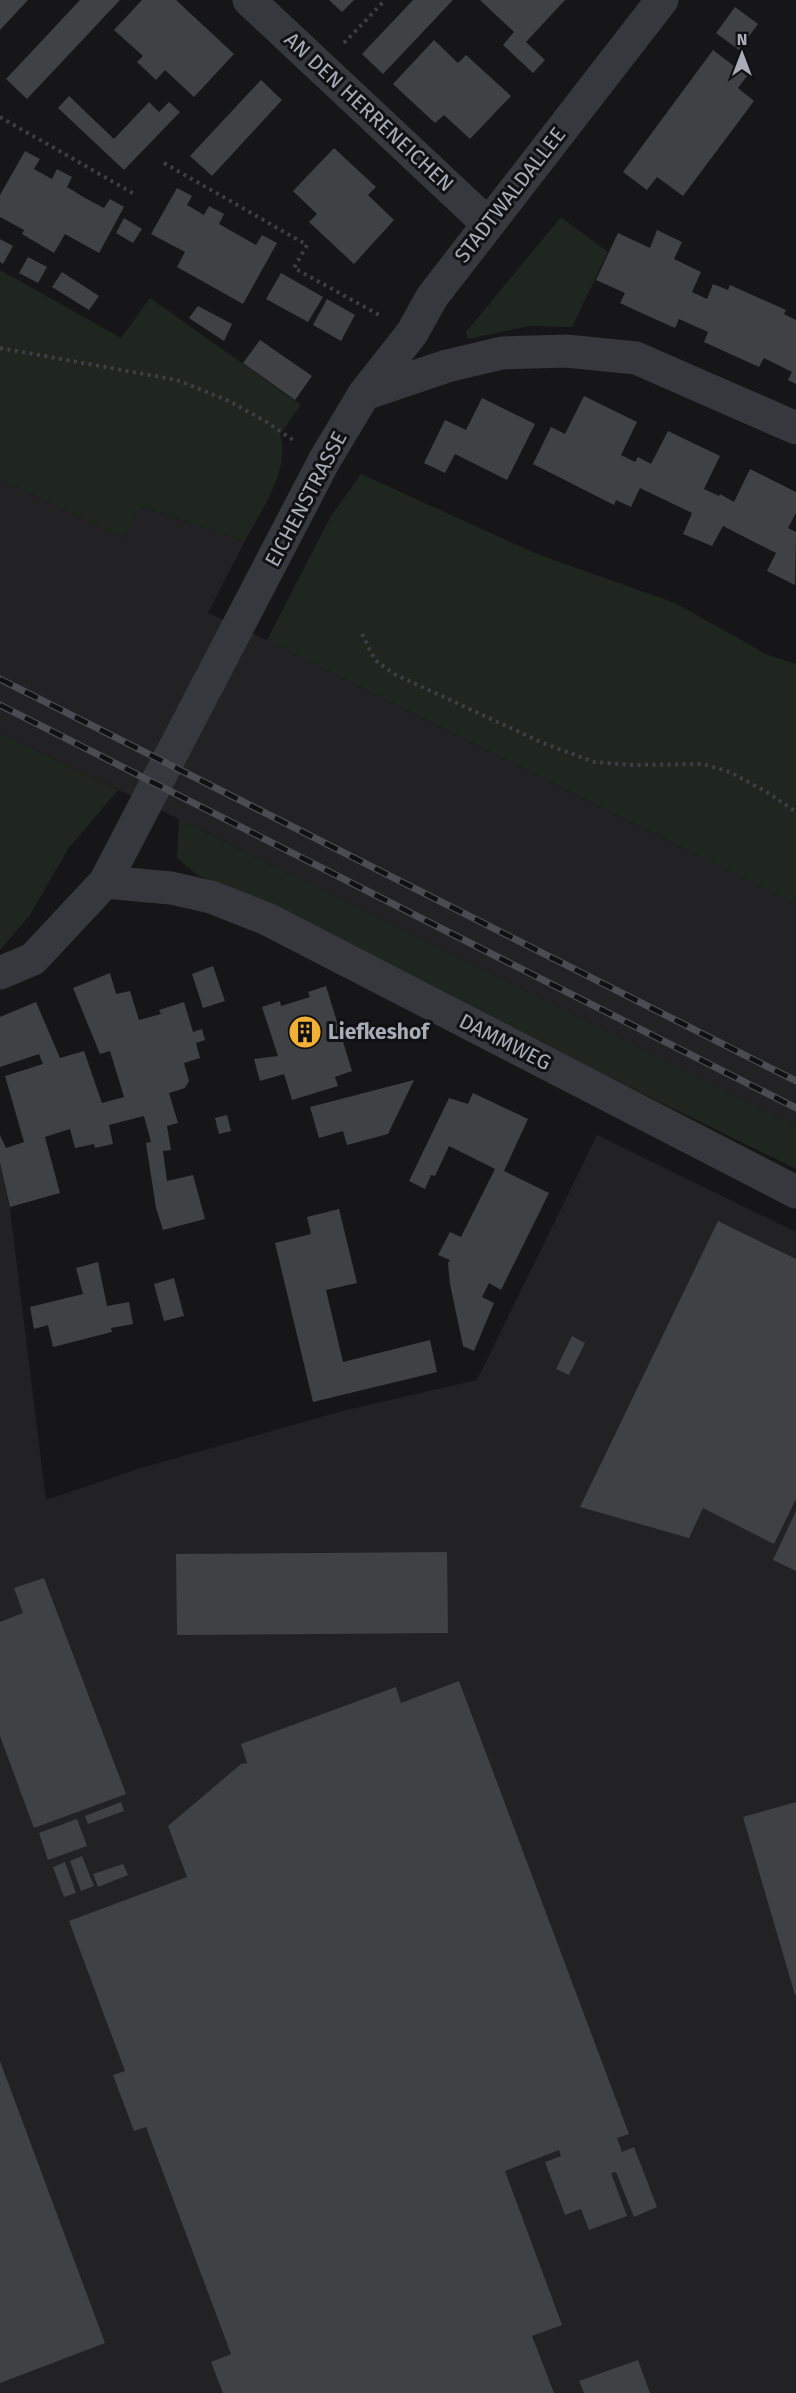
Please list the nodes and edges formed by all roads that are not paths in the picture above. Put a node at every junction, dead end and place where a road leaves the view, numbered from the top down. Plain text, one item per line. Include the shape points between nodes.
1 (249, 0) edge
2 (662, 0) edge
3 (488, 224) junction
4 (364, 394) junction
5 (796, 428) edge
6 (105, 882) junction
7 (0, 973) edge
8 (796, 1192) edge

1 - 3 street, AN DEN HERRENEICHEN
2 - 3 street, STADTWALDALLEE
3 - 4 street, STADTWALDALLEE
4 - 5 street via 447,366 502,353 566,351 636,358
4 - 6 street, EICHENSTRASSE via 324,461
6 - 7 street, EICHENSTRASSE via 33,959
6 - 8 street, DAMMWEG via 171,888 211,897 267,919

